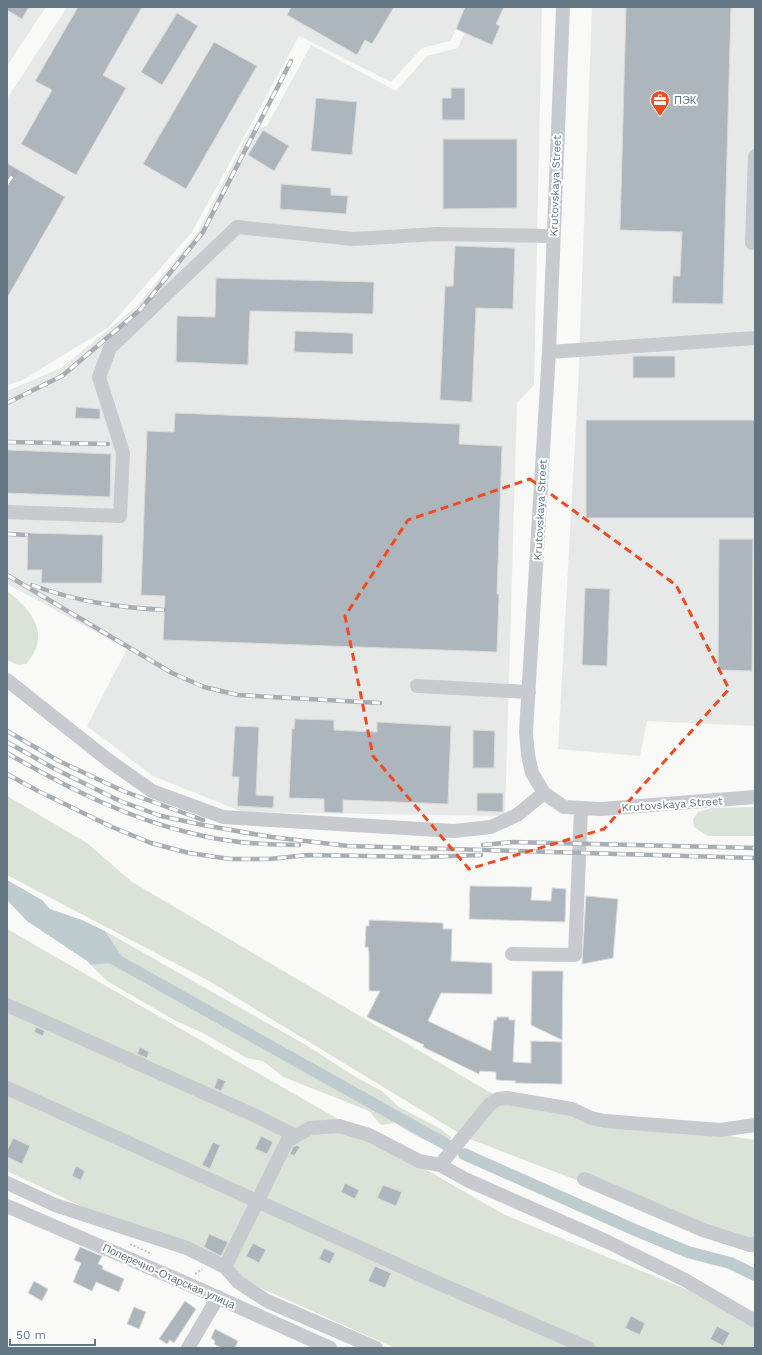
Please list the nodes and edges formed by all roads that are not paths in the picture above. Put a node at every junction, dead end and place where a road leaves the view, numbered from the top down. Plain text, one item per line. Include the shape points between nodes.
1 (563, 7) edge
2 (755, 156) edge
3 (553, 236) junction
4 (752, 243) dead end
5 (755, 338) edge
6 (549, 352) junction
7 (7, 512) edge
8 (7, 680) edge
9 (417, 686) dead end
10 (529, 692) junction
11 (544, 793) junction
12 (755, 797) edge
13 (581, 809) junction
14 (512, 954) dead end
15 (7, 1005) edge
16 (7, 1088) edge
17 (755, 1125) edge
18 (294, 1136) junction
19 (440, 1165) junction
20 (584, 1179) dead end
21 (7, 1183) edge
22 (257, 1200) junction
23 (7, 1206) edge
24 (755, 1243) edge
25 (219, 1264) junction
26 (218, 1297) junction
27 (755, 1320) edge
28 (188, 1348) edge
29 (330, 1348) edge
30 (376, 1348) edge
31 (588, 1348) edge

1 - 3 street, Krutovskaya Street
2 - 4 street
3 - 6 street, Krutovskaya Street
3 - 7 street via 437,234 353,239 237,227 110,348 99,377 123,453 120,516
5 - 6 street
6 - 10 street, Krutovskaya Street
8 - 11 street via 108,760 152,791 223,817 454,831 491,827 517,815
9 - 10 street
10 - 11 street, Krutovskaya Street via 526,732 528,754 532,773
11 - 13 street, Krutovskaya Street via 564,807
12 - 13 street, Krutovskaya Street
13 - 14 street via 575,954
15 - 18 street via 254,1115
16 - 22 street
17 - 19 street via 720,1130 605,1121 572,1109 507,1098 498,1099 490,1104
18 - 19 street via 310,1128 339,1126 369,1135 419,1161
18 - 22 street via 287,1140
19 - 27 street via 467,1180 608,1242 685,1280
20 - 24 street via 703,1230 750,1245
21 - 25 street via 55,1205 187,1248
22 - 25 street
22 - 31 street
23 - 26 street, Поперечно-Отарская улица
25 - 30 street via 238,1282 267,1301
26 - 28 street
26 - 29 street, Поперечно-Отарская улица

